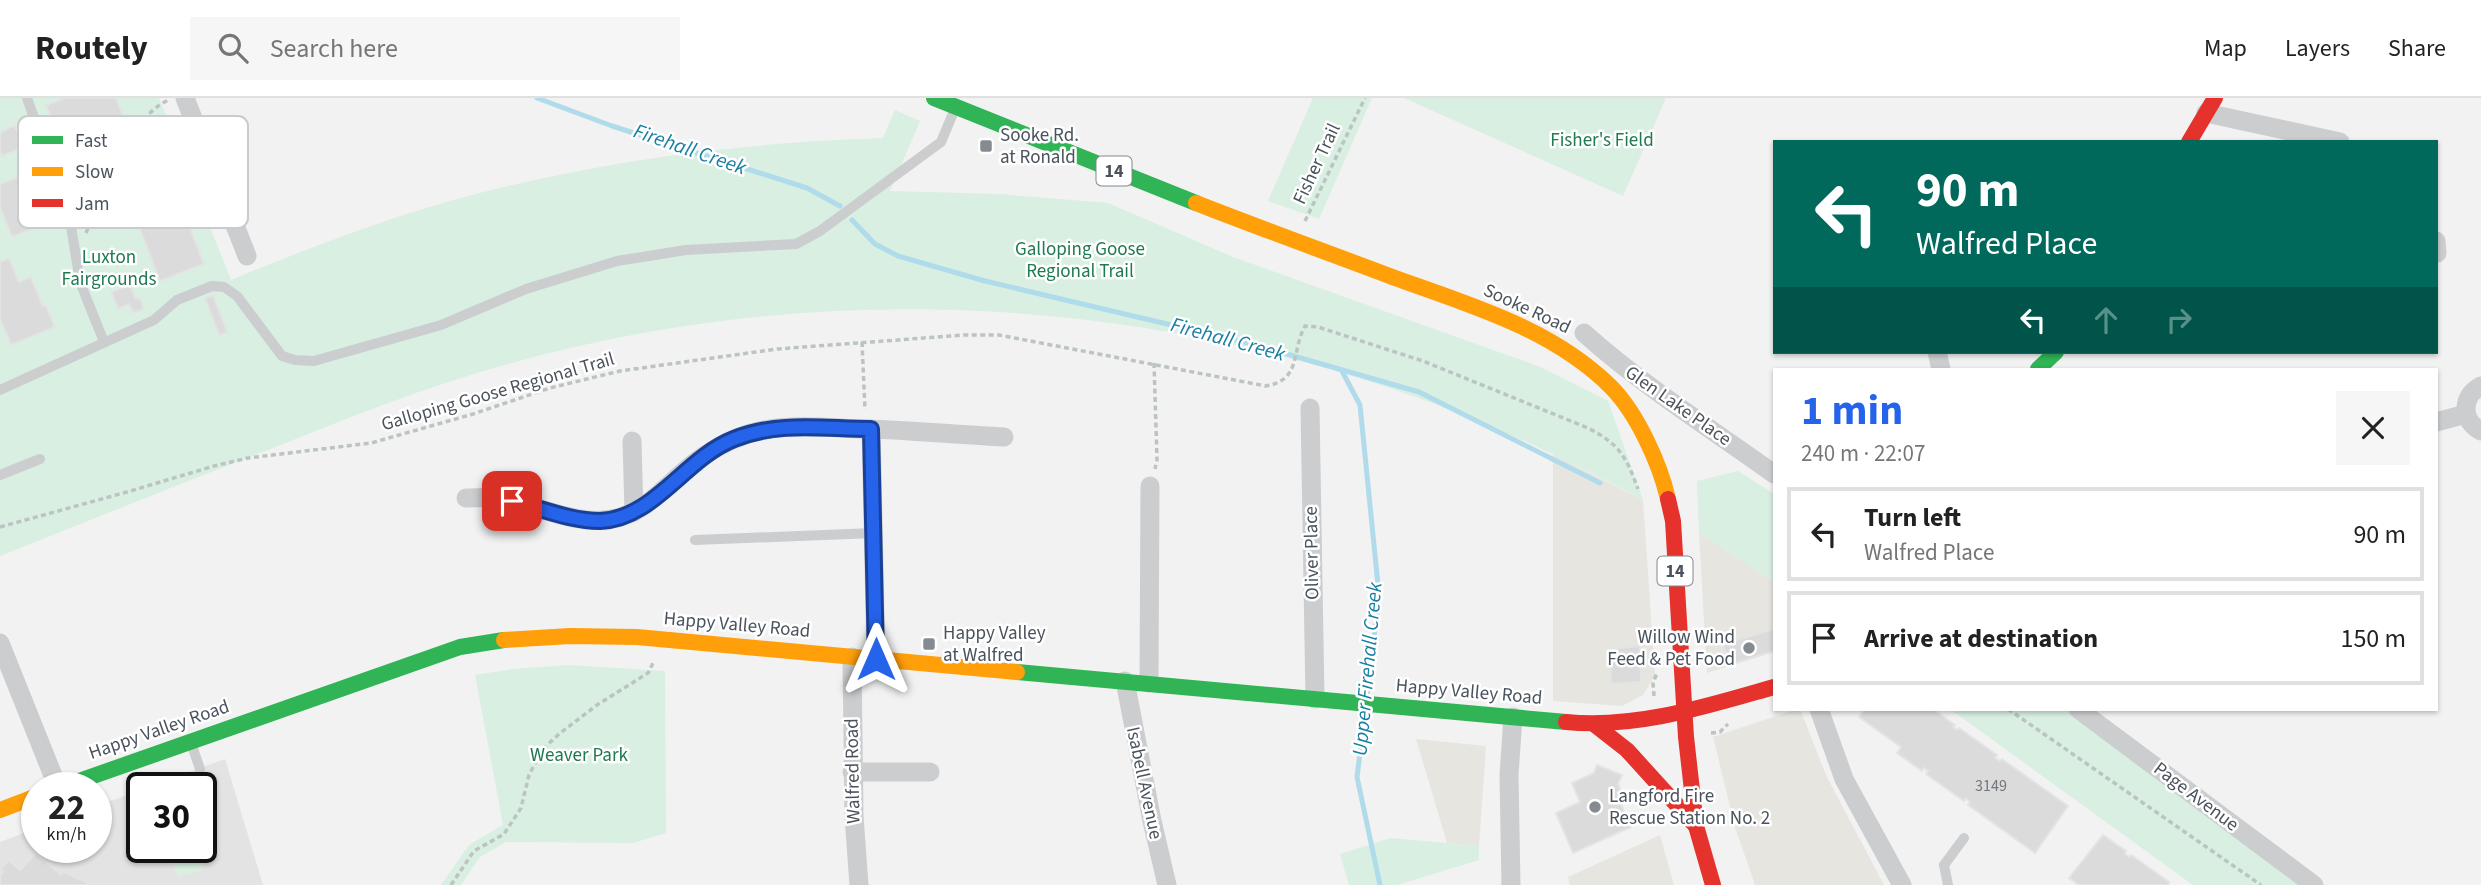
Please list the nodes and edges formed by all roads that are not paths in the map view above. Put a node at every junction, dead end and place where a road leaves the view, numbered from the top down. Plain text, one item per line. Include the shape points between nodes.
1 (27, 98) edge
2 (186, 98) edge
3 (934, 98) edge
4 (2210, 106) edge
5 (969, 107) edge
6 (33, 116) edge
7 (193, 116) edge
8 (2190, 140) edge
9 (2333, 140) edge
10 (71, 228) edge
11 (236, 228) edge
12 (247, 256) dead end
13 (1584, 333) dead end
14 (104, 342) junction
15 (2054, 354) edge
16 (2039, 368) edge
17 (2481, 386) edge
18 (0, 390) edge
19 (1310, 408) dead end
20 (2466, 414) junction
21 (2438, 421) edge
22 (868, 429) junction
23 (2481, 431) edge
24 (1004, 437) dead end
25 (632, 441) dead end
26 (40, 459) dead end
27 (1773, 473) edge
28 (0, 475) edge
29 (1150, 486) road end
30 (466, 498) dead end
31 (634, 512) junction
32 (874, 533) junction
33 (695, 540) dead end
34 (1, 647) edge
35 (852, 657) junction
36 (876, 659) junction
37 (1125, 681) junction
38 (1149, 683) junction
39 (1773, 687) edge
40 (1315, 699) junction
41 (1820, 711) edge
42 (2081, 711) edge
43 (1684, 713) junction
44 (1513, 716) junction
45 (1595, 725) junction
46 (191, 742) junction
47 (200, 769) dead end
48 (52, 772) edge
49 (104, 772) edge
50 (852, 772) junction
51 (930, 772) dead end
52 (21, 802) edge
53 (0, 810) edge
54 (1696, 825) junction
55 (1964, 838) dead end
56 (859, 885) edge
57 (1167, 885) edge
58 (1511, 885) edge
59 (1713, 885) edge
60 (1902, 885) edge
61 (1948, 885) edge
62 (2314, 885) edge

1 - 6 lane
2 - 7 street
3 - 5 main road, Sooke Road / 14
4 - 8 main road
4 - 9 street
5 - 14 lane via 941,142 796,244 686,250 617,261 526,289 441,325 314,361 282,356 237,296 212,285 177,300 154,320
5 - 43 main road, Sooke Road / 14 via 1296,242 1492,313 1564,348 1612,388 1661,470 1673,521
10 - 14 lane via 80,282
11 - 12 street
13 - 27 street, Glen Lake Place via 1659,395
14 - 18 lane
15 - 16 main road
17 - 20 street via 2470,394
19 - 40 street, Oliver Place
20 - 21 street
20 - 23 street
22 - 24 street
22 - 31 street via 794,426 734,439 684,471
22 - 32 street
25 - 31 street
26 - 28 lane
29 - 38 street
30 - 31 street via 497,498 599,521
32 - 33 lane
32 - 36 street
34 - 48 street
35 - 36 main road, Happy Valley Road
35 - 46 main road, Happy Valley Road via 576,635 513,639 460,647
35 - 50 street, Walfred Road
36 - 37 main road, Happy Valley Road
37 - 38 main road, Happy Valley Road
37 - 57 street, Isabell Avenue
38 - 40 main road, Happy Valley Road
39 - 43 main road, Happy Valley Road
40 - 44 main road, Happy Valley Road
41 - 60 street via 1844,779
42 - 62 street, Page Avenue
43 - 45 main road, Happy Valley Road
43 - 54 main road, Sooke Road / 14
44 - 45 main road, Happy Valley Road
44 - 58 street
45 - 54 main road via 1628,750
46 - 47 lane
46 - 49 main road, Happy Valley Road
50 - 51 street
50 - 56 street, Walfred Road
52 - 53 main road
54 - 59 main road, Sooke Road / 14
55 - 61 lane via 1944,865

